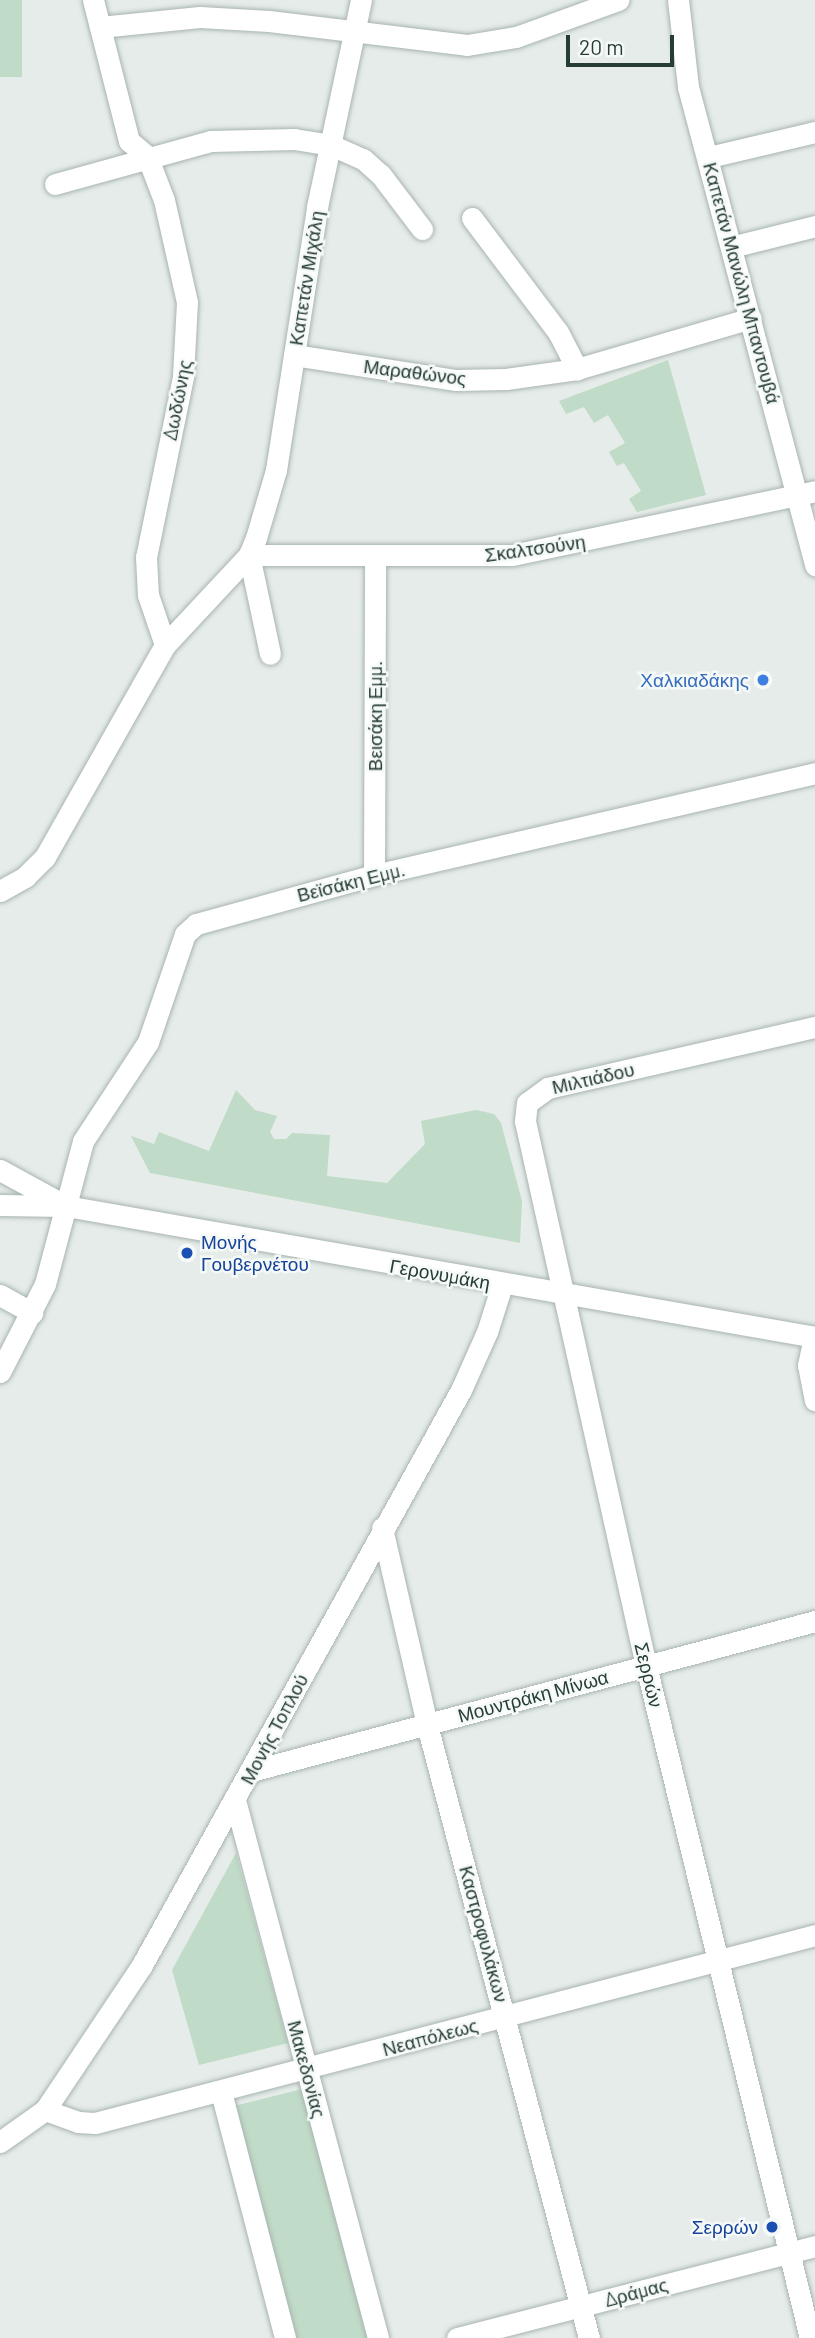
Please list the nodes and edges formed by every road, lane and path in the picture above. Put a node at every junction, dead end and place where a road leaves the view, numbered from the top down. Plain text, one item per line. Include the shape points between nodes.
1 (93, 0) edge
2 (361, 0) edge
3 (618, 0) edge
4 (678, 0) edge
5 (198, 9) edge
6 (569, 9) edge
7 (100, 27) junction
8 (354, 32) junction
9 (815, 132) edge
10 (331, 145) junction
11 (147, 156) junction
12 (709, 157) junction
13 (55, 184) dead end
14 (472, 218) dead end
15 (815, 226) edge
16 (422, 229) dead end
17 (731, 247) junction
18 (751, 318) junction
19 (295, 355) junction
20 (577, 369) junction
21 (806, 493) edge
22 (249, 555) junction
23 (375, 556) junction
24 (815, 565) edge
25 (164, 645) junction
26 (270, 654) dead end
27 (815, 773) edge
28 (374, 875) junction
29 (0, 891) edge
30 (815, 1027) edge
31 (0, 1170) edge
32 (0, 1205) edge
33 (66, 1206) junction
34 (502, 1285) junction
35 (0, 1295) edge
36 (561, 1296) junction
37 (32, 1312) junction
38 (815, 1337) edge
39 (0, 1372) edge
40 (815, 1400) edge
41 (382, 1528) junction
42 (815, 1621) edge
43 (646, 1666) junction
44 (427, 1725) junction
45 (251, 1772) junction
46 (235, 1800) junction
47 (815, 1935) edge
48 (719, 1960) junction
49 (506, 2017) junction
50 (307, 2070) junction
51 (221, 2092) junction
52 (45, 2110) junction
53 (0, 2142) edge
54 (815, 2246) edge
55 (790, 2252) junction
56 (581, 2307) junction
57 (285, 2338) edge
58 (378, 2338) edge
59 (457, 2338) edge
60 (589, 2338) edge
61 (810, 2338) edge

1 - 7 street, Δωδώνης
2 - 8 street, Καπετάν Μιχάλη
3 - 6 street
4 - 12 street, Καπετάν Μανώλη Μπαντουβά via 688,87
5 - 7 street
5 - 8 street
6 - 8 street via 516,37 467,46
7 - 11 street, Δωδώνης via 129,141
8 - 10 street, Καπετάν Μιχάλη
9 - 12 street
10 - 11 street via 233,138
10 - 16 street via 369,164
10 - 19 street, Καπετάν Μιχάλη
11 - 13 street
11 - 25 street, Δωδώνης via 169,218 187,302 183,377 145,557 148,595
12 - 17 street, Καπετάν Μανώλη Μπαντουβά
14 - 20 street via 558,332
15 - 17 street
17 - 18 street, Καπετάν Μανώλη Μπαντουβά
18 - 20 street, Μαραθώνος
18 - 21 street, Καπετάν Μανώλη Μπαντουβά
19 - 20 street, Μαραθώνος via 456,380 506,380
19 - 22 street, Καπετάν Μιχάλη via 276,470
21 - 23 street, Σκαλτσούνη via 536,552
21 - 24 street, Καπετάν Μανώλη Μπαντουβά
22 - 23 street, Σκαλτσούνη
22 - 25 street
22 - 26 street
23 - 28 street, Βεισάκη Εμμ.
25 - 29 street via 45,857 25,877
27 - 28 street, Βεϊσάκη Εμμ.
28 - 33 street, Βεϊσάκη Εμμ. via 206,919 185,934 148,1042 83,1141
30 - 36 street, Μιλτιάδου via 533,1095 525,1112 526,1130
31 - 33 street, Γερονυμάκη
32 - 33 street, Γερονυμάκη
33 - 34 street, Γερονυμάκη
33 - 37 street via 53,1260
34 - 36 street, Γερονυμάκη
34 - 41 street, Μονής Τοπλού via 475,1364
35 - 37 street
36 - 38 street, Γερονυμάκη
36 - 43 street, Σερρών
37 - 39 street
38 - 40 street via 808,1365
41 - 44 street, Καστροφυλάκων
41 - 45 street, Μονής Τοπλού
42 - 43 street, Μουντράκη Μίνωα
43 - 44 street, Μουντράκη Μίνωα
43 - 48 street, Σερρών
44 - 45 street, Μουντράκη Μίνωα
44 - 49 street, Καστροφυλάκων
45 - 46 street, Μονής Τοπλού
46 - 50 street, Μακεδονίας
46 - 52 street, Μονής Τοπλού via 142,1965
47 - 48 street, Νεαπόλεως
48 - 49 street, Νεαπόλεως
48 - 55 street, Σερρών
49 - 50 street, Νεαπόλεως
49 - 56 street, Καστροφυλάκων
50 - 51 street, Νεαπόλεως
50 - 58 street, Μακεδονίας
51 - 52 street, Νεαπόλεως via 95,2123
51 - 57 street
52 - 53 street, Μονής Τοπλού
54 - 55 street, Δράμας
55 - 56 street, Δράμας
55 - 61 street, Σερρών
56 - 59 street, Δράμας
56 - 60 street, Καστροφυλάκων

